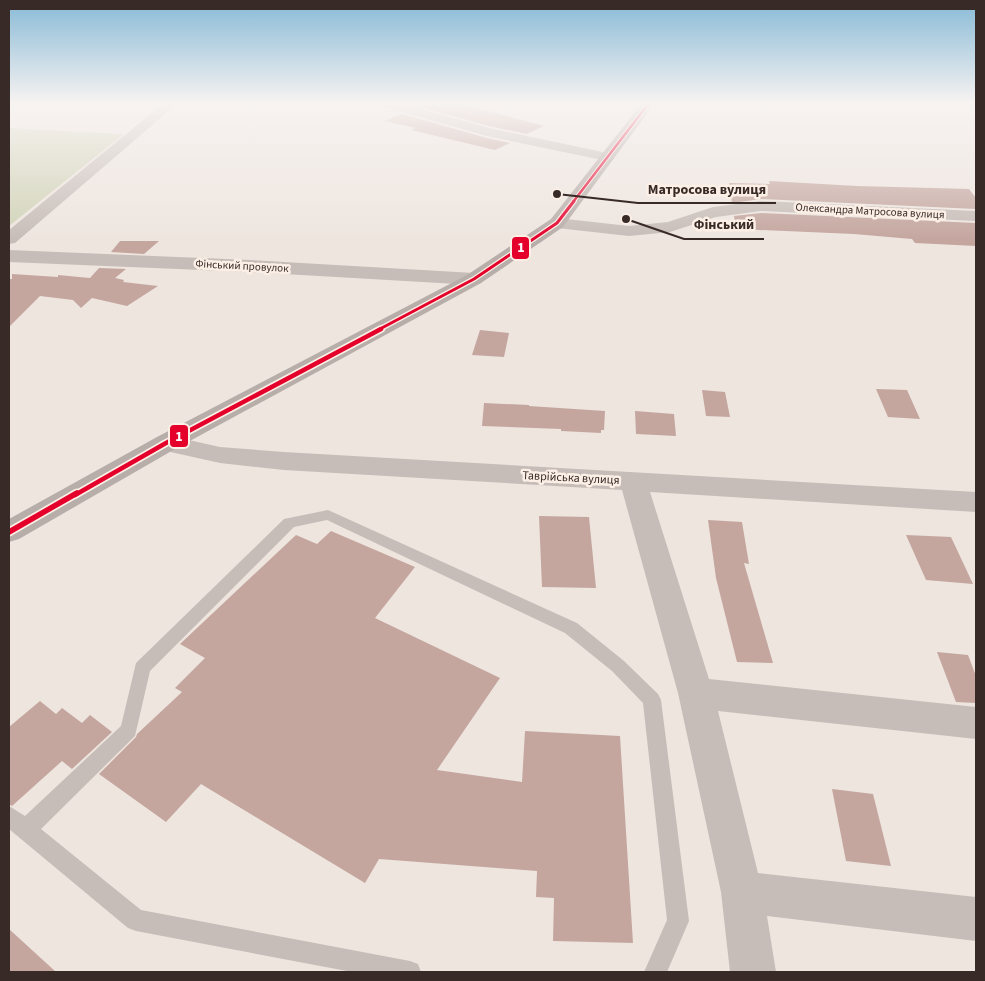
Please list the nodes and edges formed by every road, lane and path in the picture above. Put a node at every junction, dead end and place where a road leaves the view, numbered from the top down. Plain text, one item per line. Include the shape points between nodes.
1 (117, 149) edge
2 (568, 149) edge
3 (613, 149) edge
4 (607, 157) junction
5 (976, 216) edge
6 (556, 223) junction
7 (9, 239) edge
8 (9, 256) edge
9 (474, 279) junction
10 (166, 443) junction
11 (633, 482) junction
12 (976, 502) edge
13 (9, 532) edge
14 (696, 693) junction
15 (976, 723) edge
16 (9, 816) edge
17 (26, 830) junction
18 (742, 892) junction
19 (976, 919) edge
20 (410, 972) edge
21 (655, 972) edge
22 (754, 972) edge

1 - 7 street
2 - 4 street
3 - 4 main road
4 - 6 main road
5 - 6 street, Олександра Матросова вулиця via 761,206 713,212 670,227 629,231
6 - 9 main road
8 - 9 street, Фінський провулок
9 - 10 main road
10 - 11 street, Таврійська вулиця via 220,455 284,461
10 - 13 main road
11 - 12 street, Таврійська вулиця
11 - 14 street
14 - 15 street
14 - 18 street
16 - 17 lane
17 - 20 lane via 136,920
17 - 21 lane via 129,730 142,668 289,523 328,515 571,628 618,666 652,700 678,922
18 - 19 street
18 - 22 street

